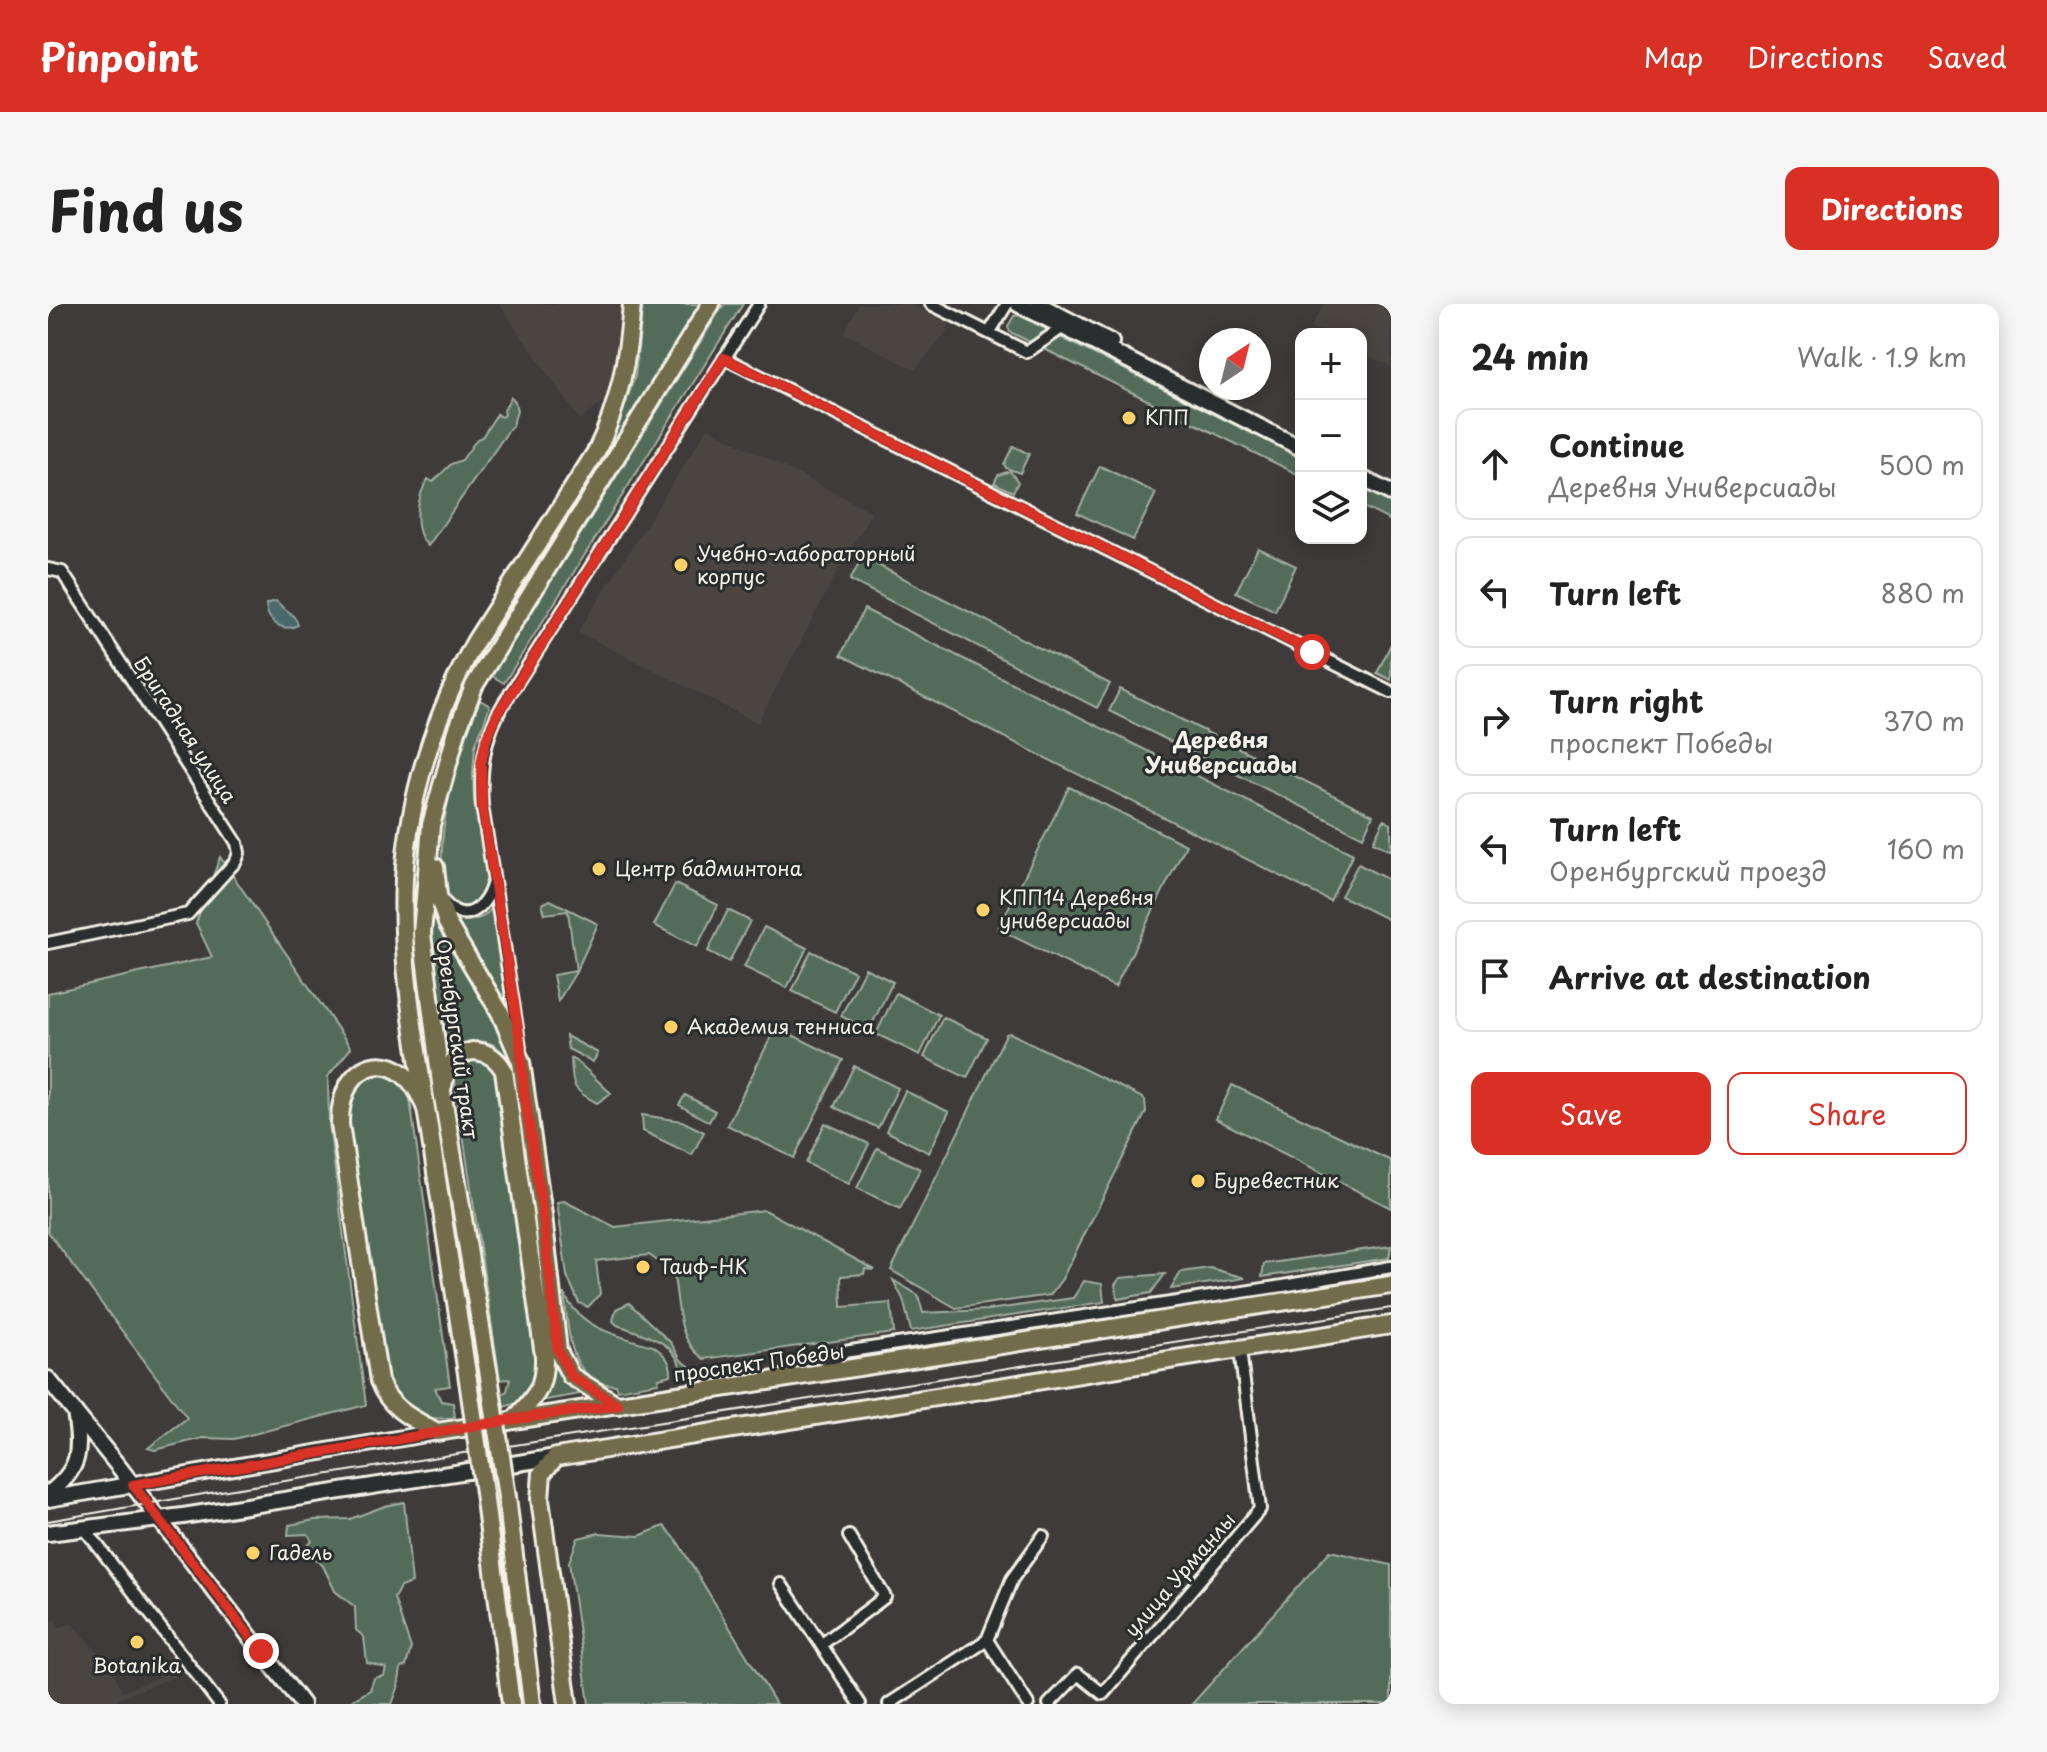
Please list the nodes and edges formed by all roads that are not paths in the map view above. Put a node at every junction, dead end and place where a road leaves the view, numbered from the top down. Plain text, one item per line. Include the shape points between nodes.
1 (632, 304) edge
2 (711, 304) edge
3 (759, 304) edge
4 (931, 304) edge
5 (1007, 304) edge
6 (1018, 304) edge
7 (1038, 304) edge
8 (1062, 328) junction
9 (989, 333) junction
10 (724, 358) junction
11 (1295, 434) edge
12 (1295, 445) edge
13 (1367, 470) edge
14 (1367, 481) edge
15 (1391, 482) edge
16 (1391, 493) edge
17 (48, 569) edge
18 (457, 674) junction
19 (474, 686) junction
20 (1391, 692) edge
21 (431, 825) junction
22 (495, 876) junction
23 (438, 895) junction
24 (48, 943) edge
25 (521, 1062) junction
26 (442, 1091) junction
27 (426, 1109) junction
28 (1391, 1267) edge
29 (1391, 1285) edge
30 (1391, 1325) edge
31 (1240, 1350) junction
32 (815, 1376) junction
33 (48, 1379) edge
34 (618, 1405) junction
35 (75, 1412) junction
36 (515, 1419) junction
37 (437, 1432) junction
38 (556, 1457) junction
39 (133, 1485) junction
40 (48, 1496) edge
41 (159, 1520) junction
42 (85, 1529) junction
43 (48, 1533) edge
44 (849, 1536) dead end
45 (1043, 1536) dead end
46 (781, 1584) dead end
47 (987, 1640) junction
48 (822, 1644) junction
49 (219, 1704) edge
50 (302, 1704) edge
51 (511, 1704) edge
52 (532, 1704) edge
53 (568, 1704) edge
54 (860, 1704) edge
55 (889, 1704) edge
56 (1028, 1704) edge
57 (1049, 1704) edge

1 - 18 main road, Оренбургский тракт via 624,376 607,431
2 - 19 main road, Оренбургский тракт
3 - 10 street
4 - 9 street
5 - 9 street
6 - 8 main road
7 - 11 main road
8 - 9 street via 1027,352
8 - 12 main road
10 - 20 street
10 - 22 street via 497,715 486,740 480,780
13 - 15 main road
14 - 16 main road
17 - 24 street, Бригадная улица via 62,572 239,853 188,914
18 - 19 main road
18 - 27 main road, Оренбургский тракт via 417,789 404,879 409,992
19 - 21 main road, Оренбургский тракт
21 - 23 main road
21 - 26 main road, Оренбургский тракт via 422,934
22 - 23 street via 485,902 470,913 450,909
22 - 25 street
23 - 25 main road via 447,923 500,1012
25 - 34 main road via 558,1351 571,1376
26 - 36 main road via 448,1068 465,1052 488,1053 504,1071 545,1371 539,1391
26 - 52 main road, Оренбургский тракт, bridge via 507,1497
27 - 37 main road via 411,1079 394,1068 375,1066 359,1072 348,1086 340,1124 379,1381 396,1408
27 - 51 main road, Оренбургский тракт, bridge
28 - 32 street via 844,1352
29 - 32 main road, проспект Победы
30 - 31 main road
31 - 38 main road
31 - 57 street, улица Урманлы via 1260,1509 1103,1694 1078,1674
32 - 34 main road, проспект Победы
33 - 35 main road
34 - 36 main road, проспект Победы
35 - 39 main road
35 - 40 main road via 77,1459
36 - 37 main road, проспект Победы
37 - 39 main road, проспект Победы
38 - 41 main road
38 - 53 main road via 542,1473 540,1491
39 - 40 main road, проспект Победы
39 - 41 main road
41 - 42 main road
41 - 50 main road
42 - 43 main road
42 - 49 street
44 - 48 street via 885,1597
45 - 47 street via 1012,1579
46 - 48 street
47 - 55 street
47 - 56 street
48 - 54 street

